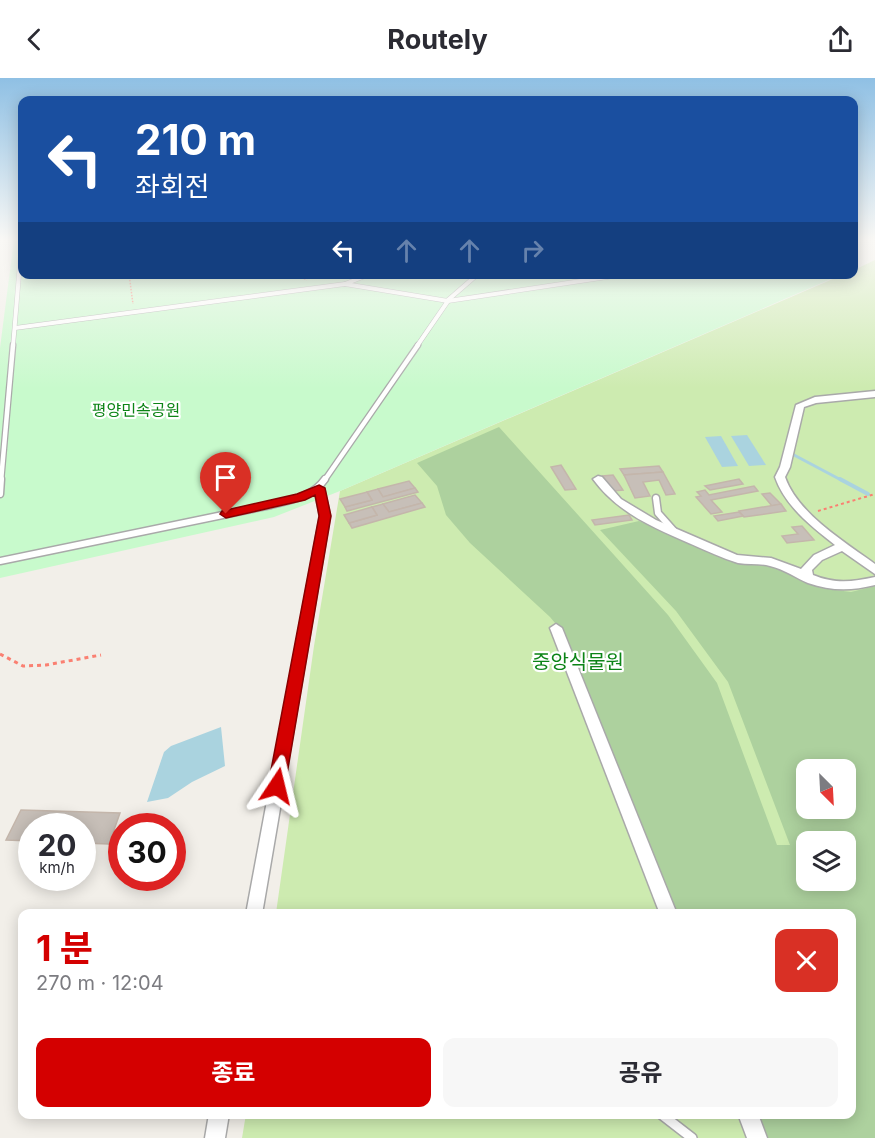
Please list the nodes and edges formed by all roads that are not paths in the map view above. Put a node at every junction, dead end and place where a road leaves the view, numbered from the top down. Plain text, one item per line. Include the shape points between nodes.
1 (18, 288) edge
2 (311, 288) edge
3 (384, 288) edge
4 (461, 288) edge
5 (531, 288) edge
6 (448, 301) junction
7 (15, 328) junction
8 (875, 394) edge
9 (598, 479) dead end
10 (319, 488) junction
11 (0, 494) edge
12 (656, 498) dead end
13 (677, 533) junction
14 (844, 546) junction
15 (0, 561) edge
16 (875, 570) edge
17 (809, 579) junction
18 (875, 581) edge
19 (556, 628) dead end
20 (255, 909) edge
21 (667, 909) edge
22 (218, 1119) edge
23 (667, 1119) edge
24 (750, 1119) edge
25 (215, 1138) edge
26 (692, 1138) edge
27 (757, 1138) edge

1 - 7 lane
2 - 7 lane
3 - 6 lane
4 - 6 lane
5 - 6 lane
6 - 10 lane
7 - 11 lane
8 - 14 street via 800,405 780,477 783,490
9 - 13 street via 622,506
10 - 15 lane via 271,505
10 - 20 street via 325,516
12 - 13 lane via 658,513
13 - 17 street via 735,558 770,562
14 - 16 street
14 - 17 street via 811,563 806,570
17 - 18 street via 845,587
19 - 21 street
22 - 25 street
23 - 26 lane
24 - 27 street

